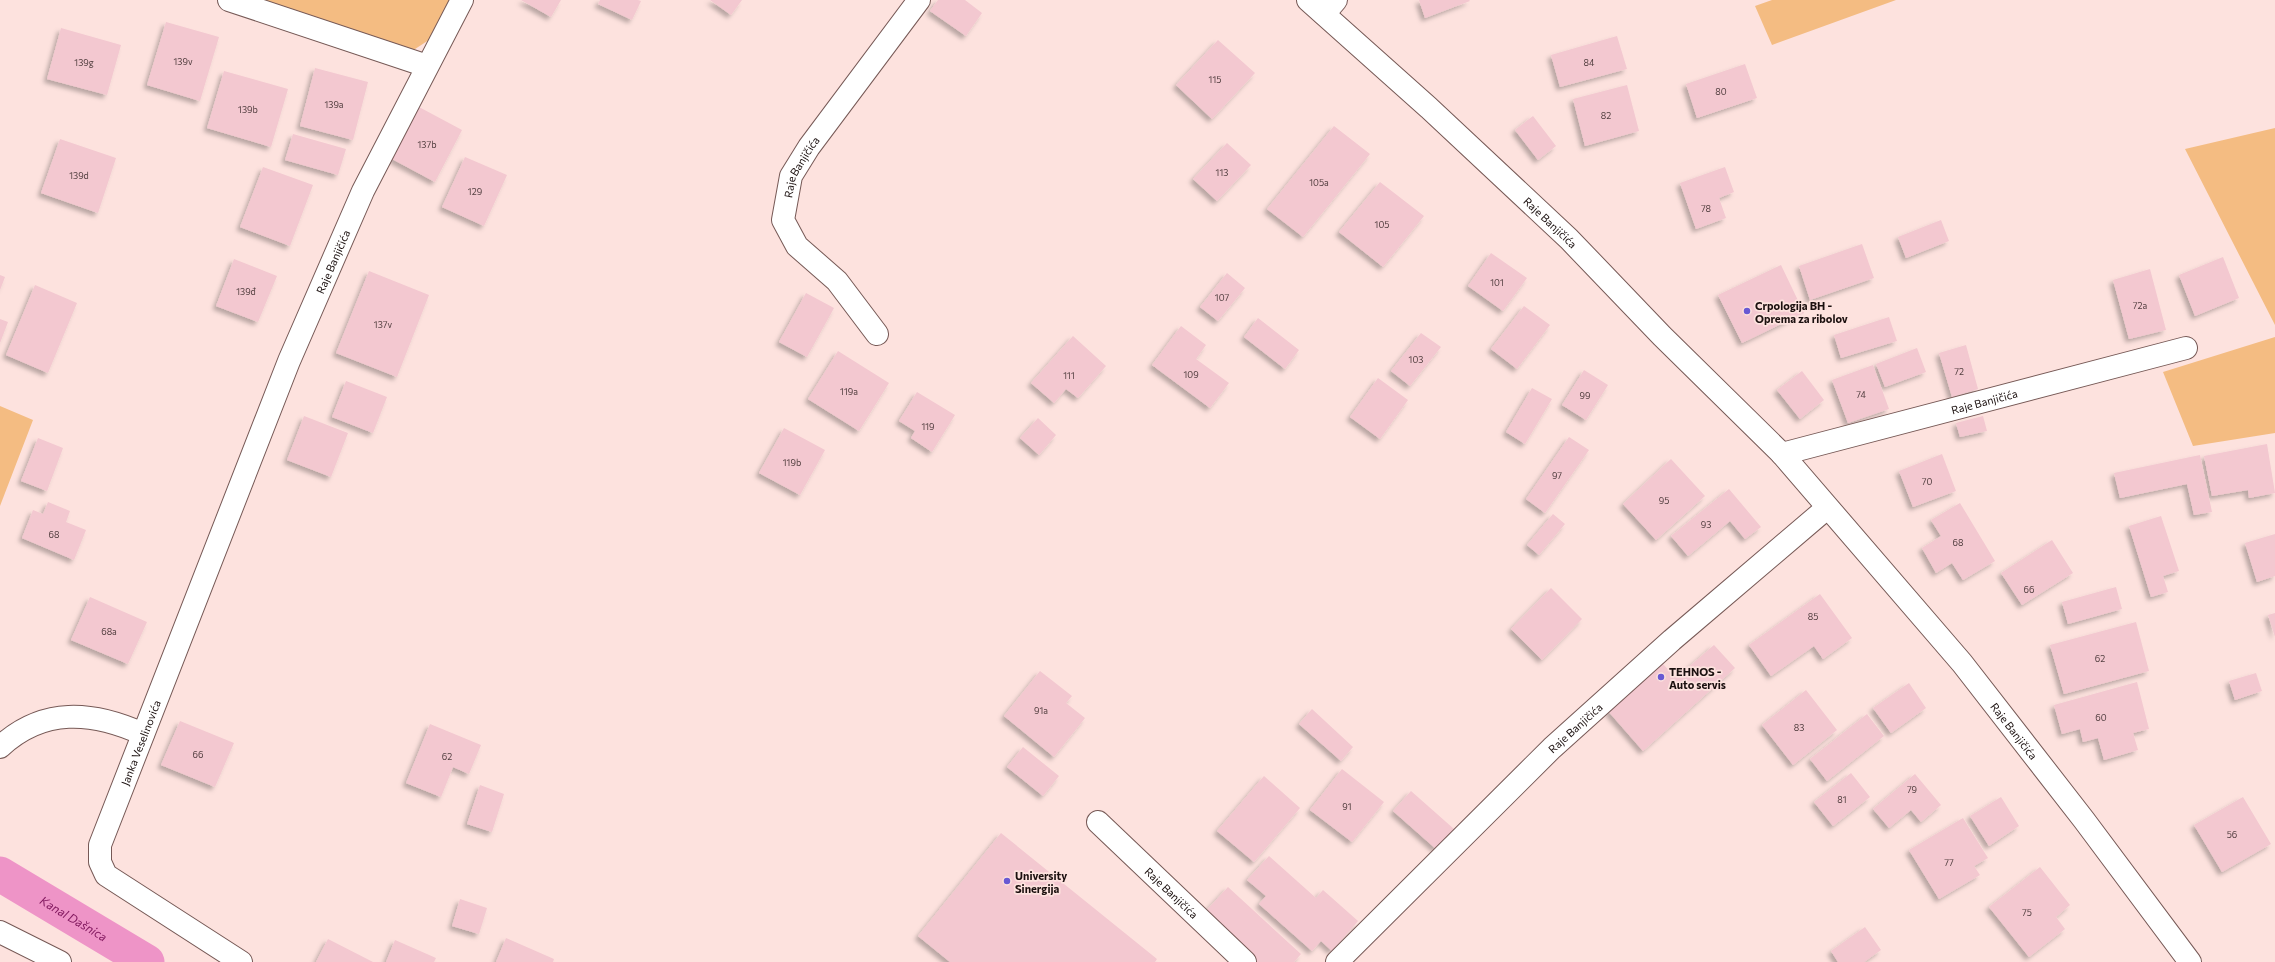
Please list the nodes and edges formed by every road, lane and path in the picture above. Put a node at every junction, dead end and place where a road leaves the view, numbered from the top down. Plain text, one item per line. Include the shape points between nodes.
1 (229, 0) edge
2 (462, 0) edge
3 (919, 0) edge
4 (1323, 5) edge
5 (427, 66) junction
6 (877, 334) dead end
7 (2186, 348) dead end
8 (1782, 454) junction
9 (249, 462) joint
10 (1827, 508) junction
11 (143, 734) junction
12 (0, 747) edge
13 (1098, 822) dead end
14 (0, 932) edge
15 (60, 962) edge
16 (241, 962) edge
17 (1245, 962) edge
18 (1337, 962) edge
19 (2190, 962) edge

1 - 5 street
2 - 5 street, Raje Banjičića
3 - 6 street, Raje Banjičića via 791,176 783,220 797,246 837,281
4 - 8 street, Raje Banjičića via 1569,239 1662,336
5 - 9 street, Raje Banjičića via 363,191 289,361
7 - 8 street, Raje Banjičića
8 - 10 street, Raje Banjičića
9 - 11 street, Janka Veselinovića
10 - 18 street, Raje Banjičića via 1672,640 1552,748
10 - 19 street, Raje Banjičića via 1962,663
11 - 12 street via 118,722 88,717 60,717 34,724 12,736
11 - 16 street, Janka Veselinovića via 100,845 100,862 106,875
13 - 17 street, Raje Banjičića
14 - 15 street

